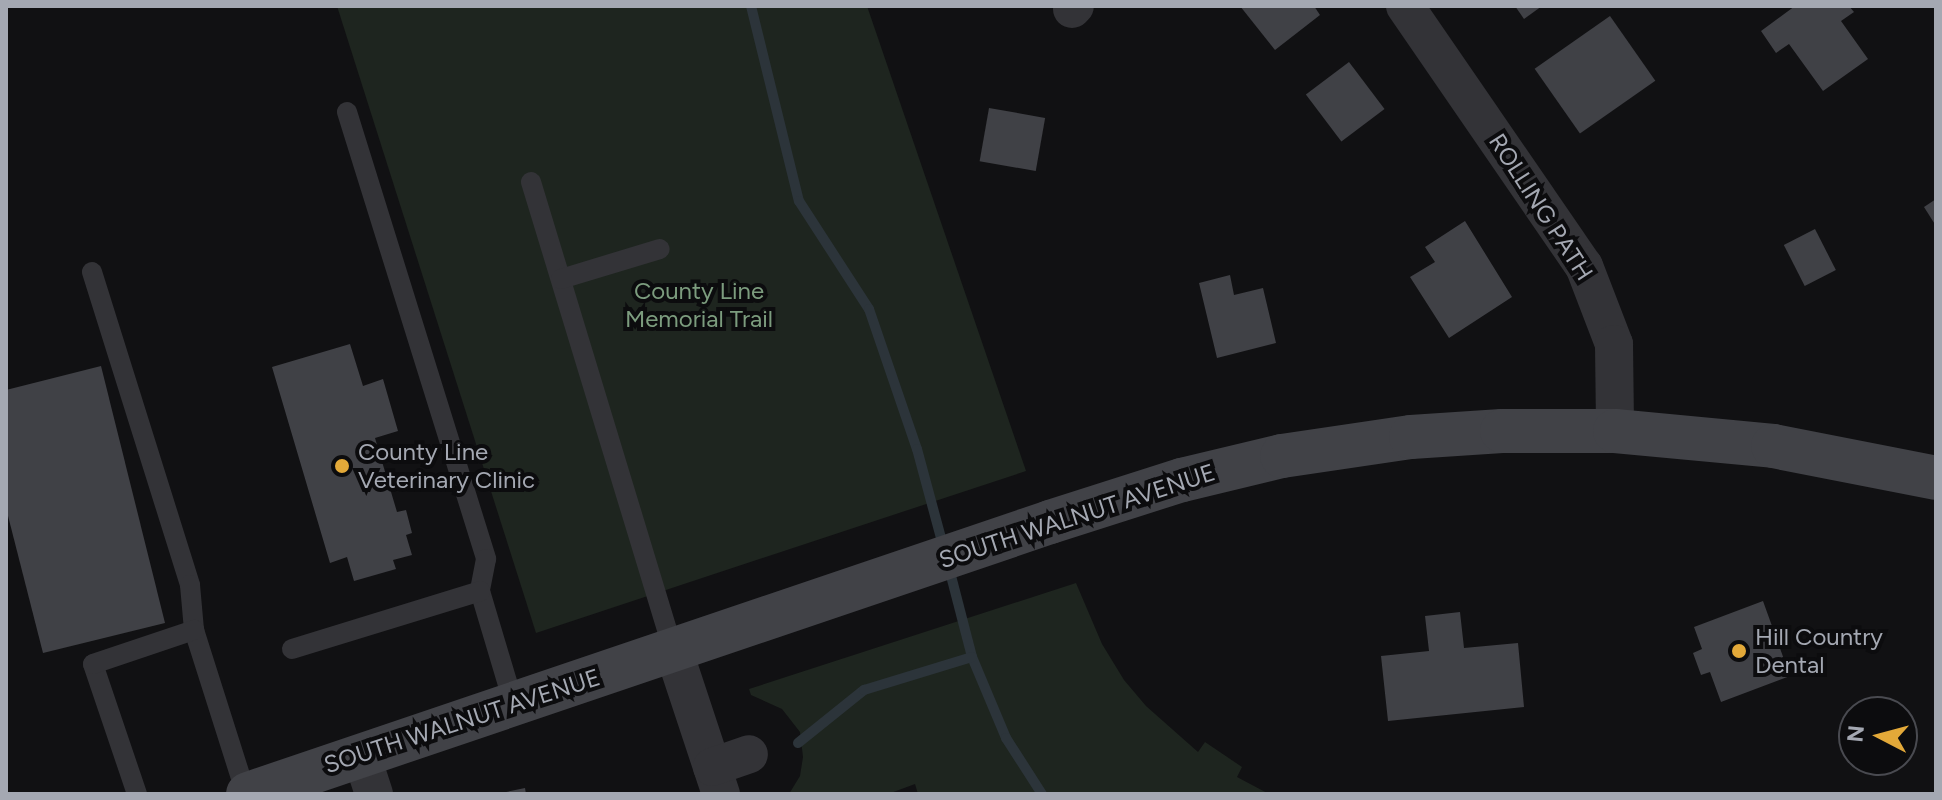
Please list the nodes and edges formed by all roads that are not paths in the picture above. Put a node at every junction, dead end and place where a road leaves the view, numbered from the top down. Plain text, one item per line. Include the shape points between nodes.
1 (1405, 6) edge
2 (347, 112) dead end
3 (531, 182) dead end
4 (660, 249) dead end
5 (92, 272) dead end
6 (561, 279) junction
7 (1615, 431) junction
8 (1936, 478) edge
9 (480, 591) junction
10 (194, 630) junction
11 (292, 649) dead end
12 (674, 652) junction
13 (513, 702) junction
14 (749, 754) dead end
15 (367, 774) edge
16 (716, 780) edge
17 (137, 794) edge
18 (247, 794) edge

1 - 7 street, ROLLING PATH via 1584,266 1614,344
2 - 9 lane via 486,559
3 - 6 lane
4 - 6 lane
5 - 10 lane via 190,585
6 - 12 lane
7 - 8 street, SOUTH WALNUT AVENUE via 1773,446
7 - 12 street, SOUTH WALNUT AVENUE via 1411,437 1328,448 1182,480
9 - 11 lane
9 - 13 lane
10 - 17 lane via 93,664
10 - 18 lane
12 - 13 street, SOUTH WALNUT AVENUE
12 - 16 street
13 - 15 street, SOUTH WALNUT AVENUE
14 - 16 street
15 - 18 street, SOUTH WALNUT AVENUE

